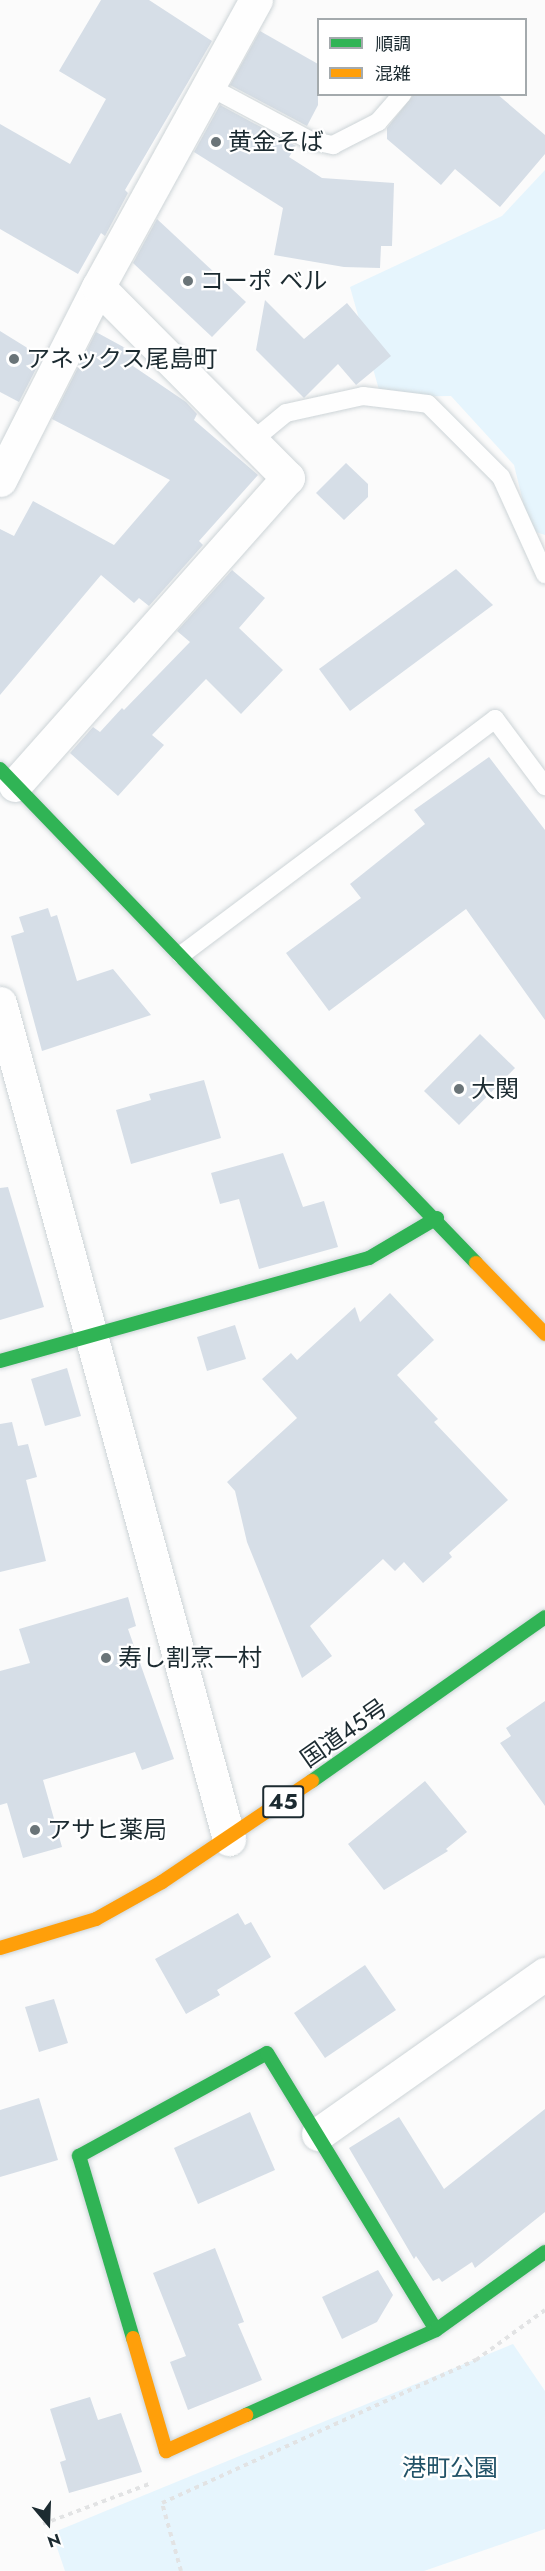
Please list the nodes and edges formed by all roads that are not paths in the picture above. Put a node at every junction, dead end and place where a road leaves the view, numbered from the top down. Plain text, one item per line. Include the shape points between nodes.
1 (252, 2) edge
2 (208, 86) junction
3 (400, 96) edge
4 (98, 287) junction
5 (252, 441) junction
6 (0, 480) edge
7 (545, 574) edge
8 (8, 777) edge
9 (545, 786) edge
10 (180, 955) junction
11 (0, 1003) edge
12 (436, 1218) junction
13 (545, 1334) edge
14 (92, 1336) junction
15 (0, 1361) edge
16 (545, 1617) edge
17 (230, 1839) junction
18 (0, 1948) edge
19 (545, 1974) edge
20 (318, 2134) junction
21 (545, 2252) edge
22 (436, 2330) junction

1 - 2 street
2 - 3 lane via 309,140 333,145 378,122
2 - 4 street
4 - 5 street
4 - 6 street
5 - 7 lane via 286,413 363,396 428,404 501,477
5 - 8 street via 288,477
8 - 10 main road
9 - 10 lane via 495,719
10 - 12 main road
11 - 14 street
12 - 13 main road
12 - 14 main road via 369,1258
14 - 15 main road
14 - 17 street
16 - 17 main road, 国道45号 / 45
17 - 18 main road, 国道45号 / 45 via 96,1919
19 - 20 street
20 - 22 main road
20 - 22 main road via 267,2053 79,2156 166,2451
21 - 22 main road

